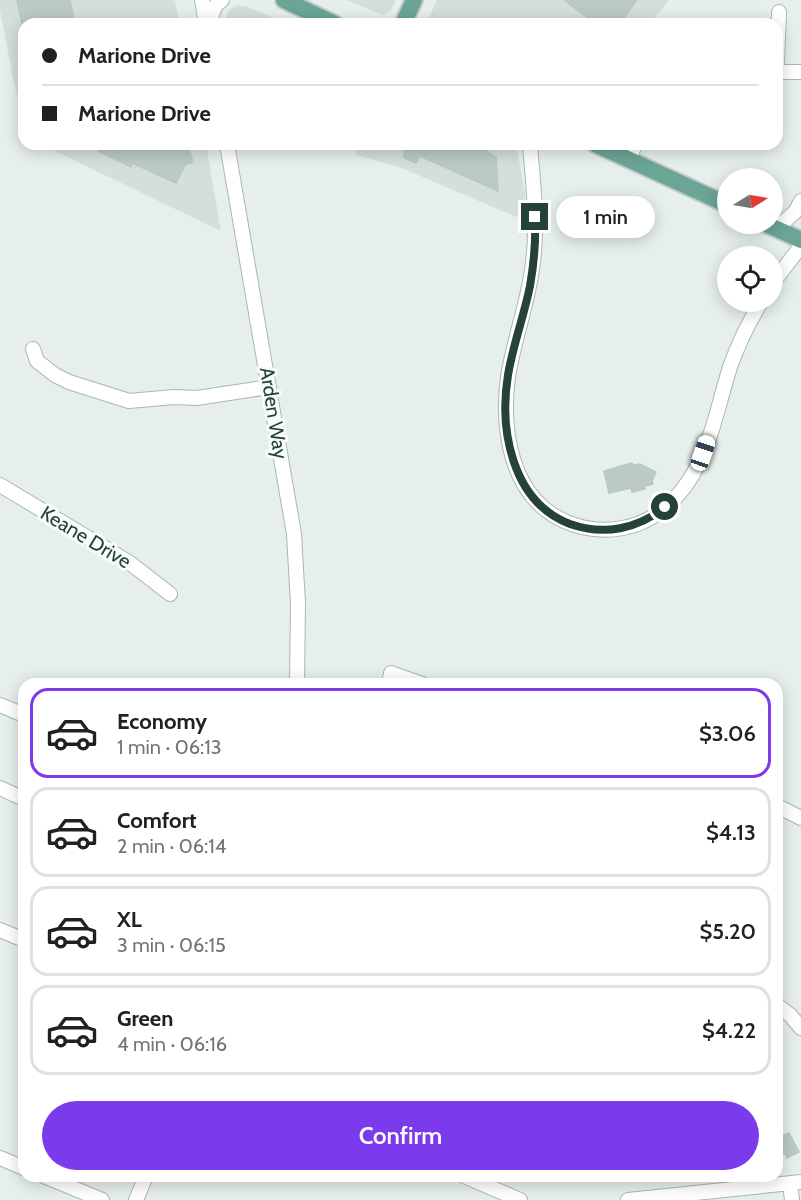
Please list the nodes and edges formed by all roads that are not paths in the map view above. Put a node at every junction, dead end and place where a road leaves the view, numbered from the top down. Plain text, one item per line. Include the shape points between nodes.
1 (202, 0) edge
2 (222, 0) edge
3 (285, 0) edge
4 (414, 0) edge
5 (779, 12) dead end
6 (206, 18) edge
7 (210, 18) edge
8 (323, 18) edge
9 (406, 18) edge
10 (779, 18) edge
11 (783, 72) edge
12 (801, 72) edge
13 (228, 150) edge
14 (531, 150) edge
15 (632, 152) edge
16 (717, 200) edge
17 (801, 201) edge
18 (783, 219) edge
19 (783, 231) edge
20 (801, 240) edge
21 (801, 246) edge
22 (783, 270) edge
23 (756, 312) edge
24 (33, 349) dead end
25 (269, 387) junction
26 (0, 485) edge
27 (170, 594) dead end
28 (297, 678) edge
29 (390, 678) edge
30 (405, 678) edge
31 (0, 705) edge
32 (18, 712) edge
33 (0, 788) edge
34 (18, 796) edge
35 (783, 809) edge
36 (801, 818) edge
37 (0, 930) edge
38 (18, 938) edge
39 (783, 1010) edge
40 (801, 1027) edge
41 (0, 1158) edge
42 (18, 1166) edge
43 (58, 1182) edge
44 (144, 1182) edge
45 (478, 1182) edge
46 (796, 1182) edge
47 (102, 1200) edge
48 (136, 1200) edge
49 (520, 1200) edge
50 (630, 1200) edge
51 (792, 1200) edge

1 - 6 street
2 - 7 street
3 - 8 main road
4 - 9 main road
5 - 10 street
11 - 12 street
13 - 25 street, Arden Way
14 - 23 street via 535,194 533,261 508,377 507,422 519,476 538,503 551,513 573,525 613,530 645,521 665,507 687,482 703,453 731,366
15 - 16 main road
17 - 18 street via 795,212
19 - 20 main road
21 - 22 street
24 - 25 street via 37,361 55,375 129,401 196,398
25 - 28 street, Arden Way via 296,557
26 - 27 street, Keane Drive via 130,563
29 - 30 street via 391,673
31 - 32 street
33 - 34 street
35 - 36 street
37 - 38 street
39 - 40 street
41 - 42 street
43 - 47 street
44 - 48 street
45 - 49 street
46 - 50 street
46 - 51 street

